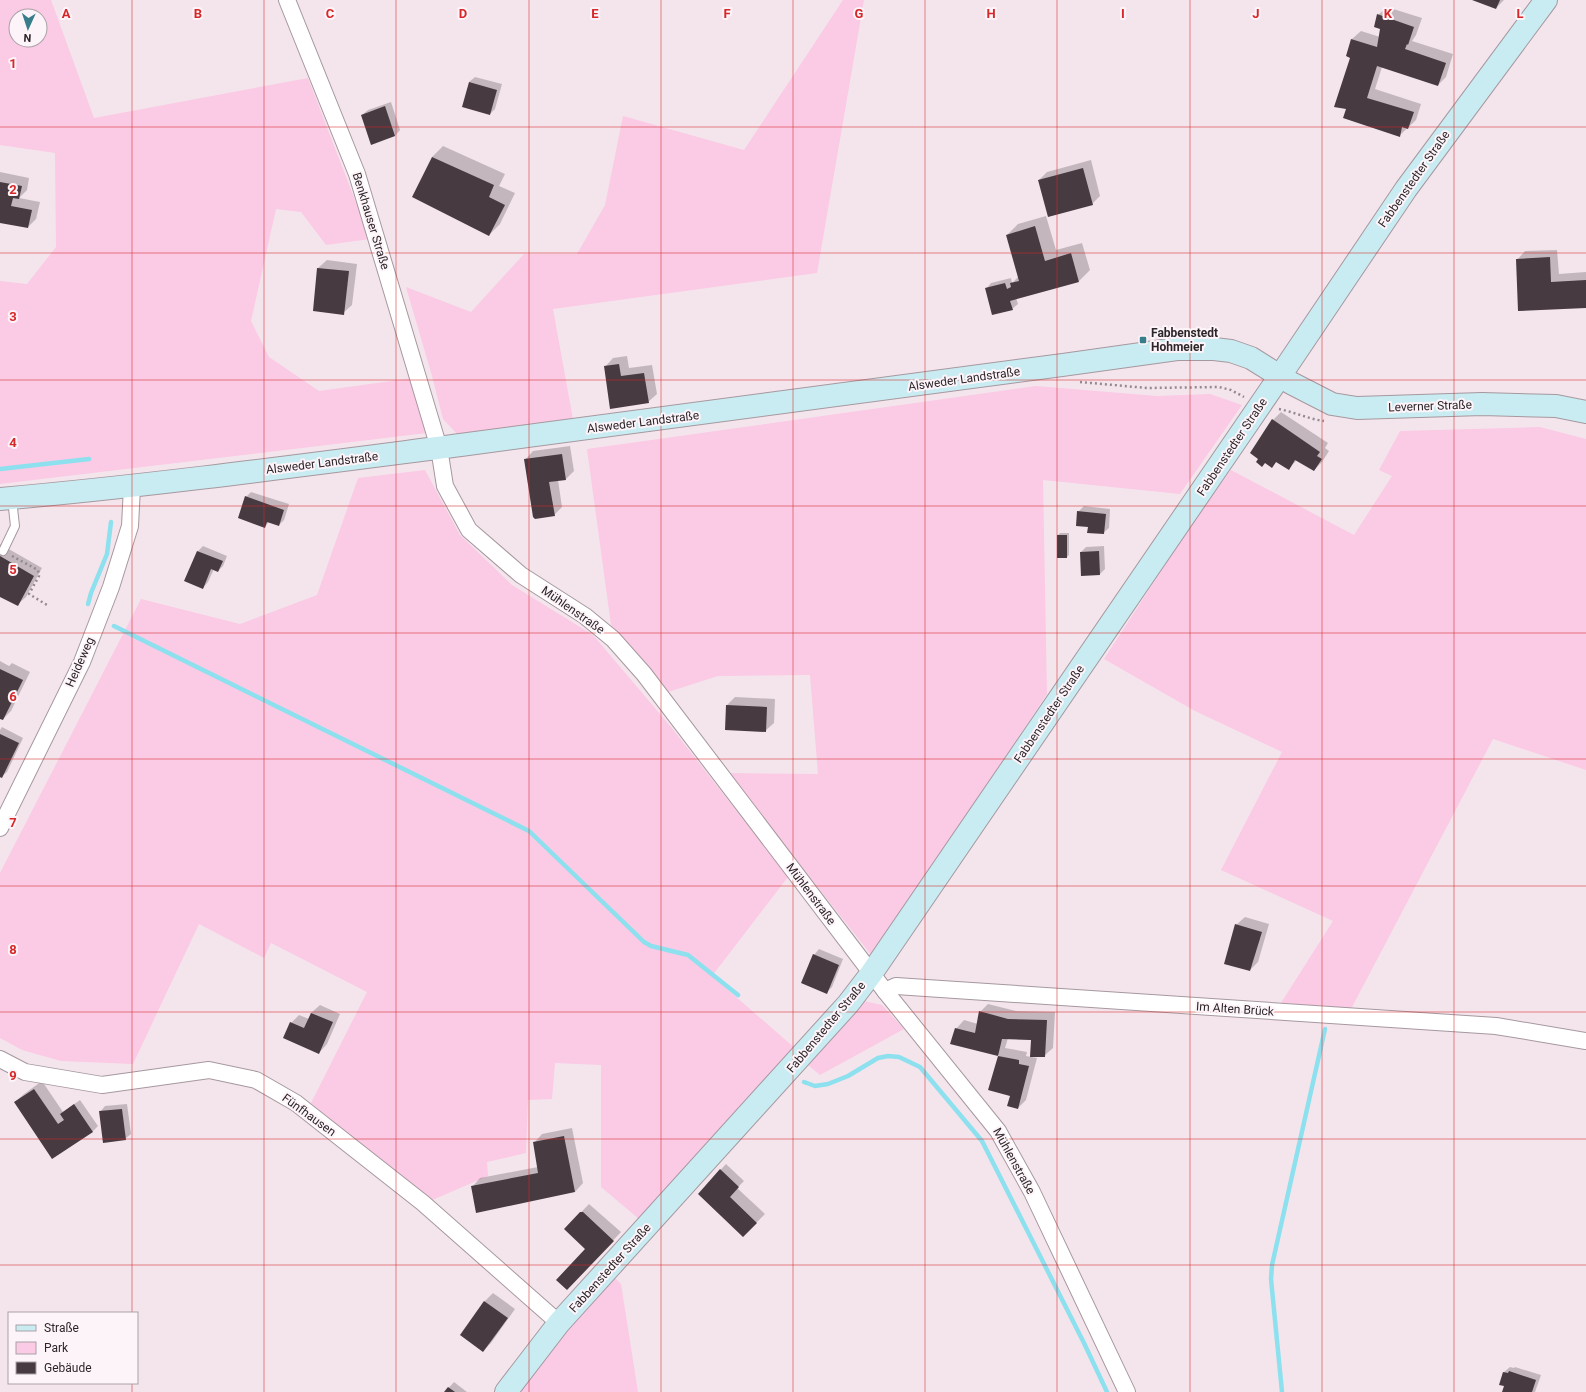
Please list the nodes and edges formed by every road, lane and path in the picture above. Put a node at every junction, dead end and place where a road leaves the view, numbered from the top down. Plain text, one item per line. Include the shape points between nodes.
1 (287, 0) edge
2 (1546, 0) edge
3 (1280, 376) junction
4 (1586, 412) edge
5 (439, 448) junction
6 (132, 487) junction
7 (6, 499) edge
8 (3, 551) joint
9 (47, 605) dead end
10 (0, 828) edge
11 (871, 974) junction
12 (885, 991) junction
13 (1586, 1041) edge
14 (0, 1059) edge
15 (559, 1323) junction
16 (506, 1392) edge
17 (1127, 1392) edge

1 - 5 street, Benkhauser Straße via 357,174
2 - 3 street, Fabbenstedter Straße via 1406,189
3 - 4 street, Leverner Straße via 1332,404 1357,408 1482,404 1556,406
3 - 5 street, Alsweder Landstraße via 1251,358 1231,351 1177,349
3 - 11 street, Fabbenstedter Straße
5 - 6 street, Alsweder Landstraße
5 - 11 street, Mühlenstraße via 445,486 469,530 521,574 585,616 613,639 644,674
6 - 7 street, Alsweder Landstraße
6 - 10 street, Heideweg via 130,526 111,588 82,662
7 - 8 lane via 15,526
8 - 9 path via 38,570 39,576 29,594
11 - 12 street, Mühlenstraße
11 - 15 street, Fabbenstedter Straße via 834,1021
12 - 13 street, Im Alten Brück via 896,986 1496,1026
12 - 17 street, Mühlenstraße via 998,1131 1032,1192
14 - 15 street, Fünfhausen via 25,1072 102,1085 209,1070 256,1080 296,1102 423,1203
15 - 16 street, Fabbenstedter Straße

